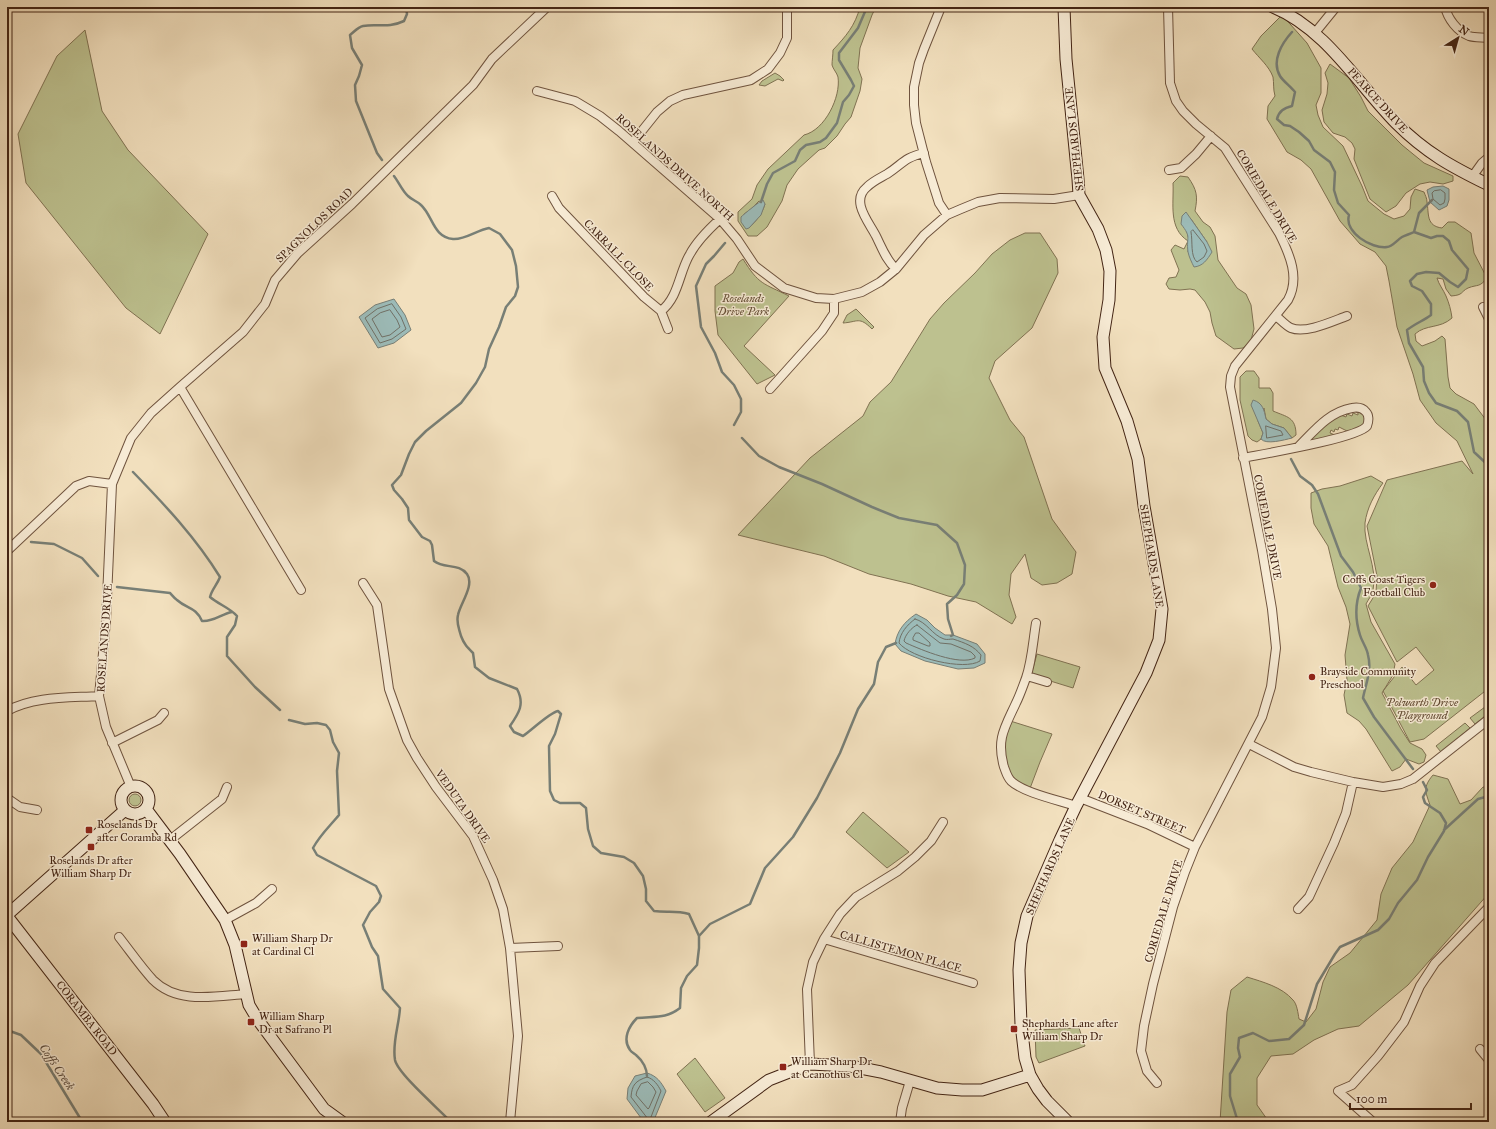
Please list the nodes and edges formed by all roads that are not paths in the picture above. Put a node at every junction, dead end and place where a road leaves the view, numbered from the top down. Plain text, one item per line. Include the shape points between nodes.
1 (547, 7) edge
2 (787, 7) edge
3 (941, 7) edge
4 (1064, 7) edge
5 (1168, 7) edge
6 (1272, 7) edge
7 (1336, 7) edge
8 (1445, 7) edge
9 (1314, 34) junction
10 (1489, 38) edge
11 (538, 91) dead end
12 (1211, 136) junction
13 (633, 142) junction
14 (924, 153) junction
15 (1489, 157) edge
16 (1169, 170) dead end
17 (1472, 177) junction
18 (1489, 185) edge
19 (1079, 195) junction
20 (552, 196) dead end
21 (947, 215) junction
22 (720, 219) junction
23 (896, 269) junction
24 (834, 299) junction
25 (1483, 307) dead end
26 (661, 311) junction
27 (1276, 316) junction
28 (1347, 316) dead end
29 (1489, 319) edge
30 (668, 328) dead end
31 (180, 387) junction
32 (770, 389) dead end
33 (1299, 446) junction
34 (1244, 458) junction
35 (112, 484) junction
36 (7, 551) edge
37 (363, 583) dead end
38 (300, 590) dead end
39 (1036, 623) dead end
40 (1027, 676) junction
41 (1047, 682) dead end
42 (99, 696) junction
43 (7, 711) edge
44 (164, 713) dead end
45 (1489, 719) edge
46 (112, 744) junction
47 (1249, 744) junction
48 (1353, 782) junction
49 (131, 786) junction
50 (227, 787) dead end
51 (7, 798) edge
52 (1078, 802) junction
53 (146, 809) junction
54 (37, 810) dead end
55 (125, 810) junction
56 (943, 822) dead end
57 (170, 840) junction
58 (1196, 847) junction
59 (272, 889) dead end
60 (1489, 908) edge
61 (1298, 909) dead end
62 (7, 915) edge
63 (226, 920) junction
64 (119, 937) dead end
65 (824, 939) junction
66 (558, 946) dead end
67 (510, 948) junction
68 (973, 983) dead end
69 (247, 994) junction
70 (1480, 1049) dead end
71 (1489, 1060) edge
72 (810, 1064) junction
73 (1030, 1075) junction
74 (910, 1081) junction
75 (1157, 1083) dead end
76 (165, 1122) edge
77 (341, 1122) edge
78 (510, 1122) edge
79 (710, 1122) edge
80 (900, 1122) edge
81 (1068, 1122) edge
82 (1373, 1122) edge

1 - 31 street, SPAGNOLOS ROAD via 504,46 473,85 298,253 275,280 265,304 243,332
2 - 13 street via 786,38 780,53 768,69 751,80 683,95 670,101 657,112
3 - 14 street via 924,49 914,87 916,123
4 - 19 street, SHEPHARDS LANE via 1066,59
5 - 12 street, CORIEDALE DRIVE via 1172,92 1183,112
6 - 9 street, PEARCE DRIVE via 1305,25
7 - 9 street
8 - 10 street via 1446,14 1454,25 1469,36
9 - 17 street, PEARCE DRIVE via 1339,57 1396,123 1439,159
11 - 13 street, ROSELANDS DRIVE NORTH via 575,101 600,116
12 - 16 street via 1181,168
12 - 27 street, CORIEDALE DRIVE via 1225,148 1255,194 1286,248 1292,264 1293,290
13 - 22 street, ROSELANDS DRIVE NORTH
14 - 21 street via 939,203
14 - 23 street via 905,159 888,174 865,187 861,195 862,214 875,234 882,252
15 - 17 street
17 - 18 street, PEARCE DRIVE
19 - 21 street, ROSELANDS DRIVE NORTH via 1054,199 1000,198 978,202
19 - 52 street, SHEPHARDS LANE via 1098,229 1106,250 1110,271 1109,300 1103,337 1105,368 1127,421 1138,459 1162,609 1159,640 1146,673
20 - 26 street, CARRALL CLOSE via 559,208 623,276
21 - 23 street, ROSELANDS DRIVE NORTH via 924,235
22 - 24 street, ROSELANDS DRIVE NORTH via 755,266 784,288 816,298
22 - 26 street via 690,254 675,294 668,306
23 - 24 street, ROSELANDS DRIVE NORTH via 862,292
24 - 32 street via 834,313 822,331
25 - 29 street
26 - 30 street, CARRALL CLOSE
27 - 28 street via 1290,328 1302,329
27 - 34 street, CORIEDALE DRIVE via 1235,366 1231,376 1230,388
31 - 35 street, SPAGNOLOS ROAD via 151,413 131,438
31 - 38 street
33 - 33 street via 1360,431 1368,422 1368,414 1362,408 1356,407 1334,414
33 - 34 street
34 - 47 street, CORIEDALE DRIVE via 1272,609 1276,648 1272,686 1262,717
35 - 36 street via 89,482 76,486
35 - 42 street, ROSELANDS DRIVE via 106,622
37 - 67 street, VEDUTA DRIVE via 377,605 389,689 402,728 417,758 473,836 481,852 503,909
39 - 40 street, DORSET STREET
40 - 41 street
40 - 52 street, DORSET STREET via 1003,732 1002,752 1007,776 1023,789
42 - 43 street via 41,700 18,704
42 - 46 street, ROSELANDS DRIVE
44 - 46 street via 158,720
45 - 48 street via 1413,779 1383,787
46 - 49 street, ROSELANDS DRIVE
47 - 48 street via 1294,767
47 - 58 street, CORIEDALE DRIVE
48 - 61 street via 1346,813 1334,843 1309,897
49 - 53 street via 139,786 148,794 150,802
49 - 55 street via 122,794 121,802
50 - 57 street via 222,799
51 - 54 street via 20,807
52 - 58 street, DORSET STREET via 1147,824
52 - 73 street, SHEPHARDS LANE via 1027,916 1021,943 1021,1024
53 - 55 street via 136,814
53 - 57 street
55 - 62 street
56 - 65 street via 931,841 915,857 898,871 856,897 840,914
57 - 63 street
58 - 75 street, CORIEDALE DRIVE via 1173,907 1144,1026 1141,1051 1147,1071
59 - 63 street via 256,903
60 - 82 street via 1435,963 1420,986 1404,1022 1378,1056 1352,1085 1338,1091
62 - 76 street, CORAMBA ROAD
63 - 69 street
64 - 69 street via 154,980 167,991 195,998
65 - 68 street, CALLISTEMON PLACE
65 - 72 street via 813,962 807,989
66 - 67 street
67 - 78 street, VEDUTA DRIVE via 518,1036
69 - 77 street via 249,1005 258,1020 310,1092 324,1109
70 - 71 street
72 - 74 street via 850,1066
72 - 79 street via 769,1080
73 - 74 street via 982,1090 938,1088
73 - 81 street, SHEPHARDS LANE via 1047,1100
74 - 80 street

